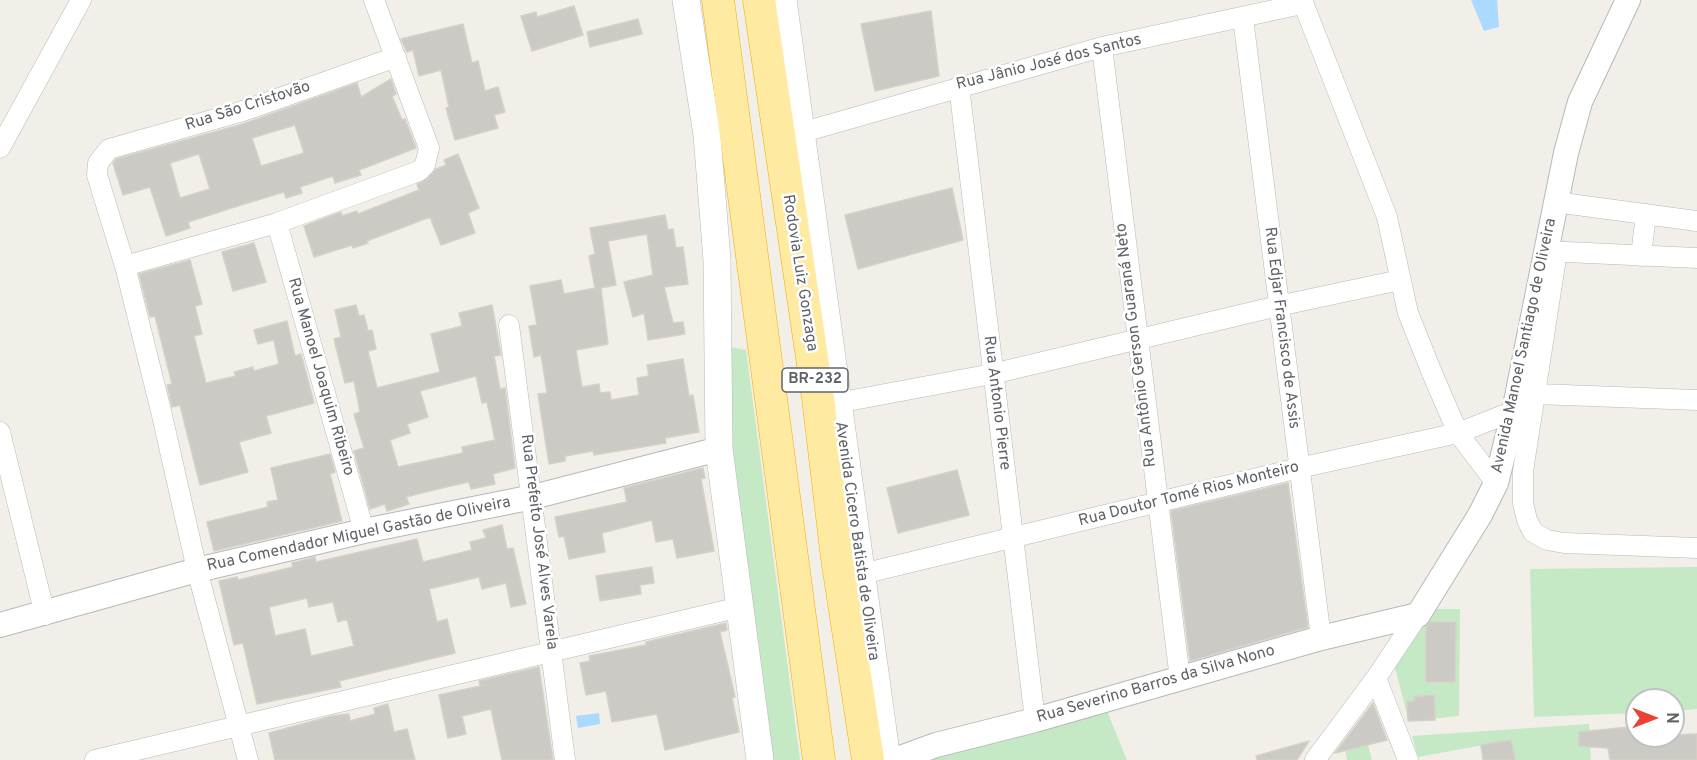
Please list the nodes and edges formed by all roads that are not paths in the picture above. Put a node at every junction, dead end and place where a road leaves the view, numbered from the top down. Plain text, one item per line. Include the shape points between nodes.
1 (81, 0) edge
2 (374, 0) edge
3 (686, 0) edge
4 (718, 0) edge
5 (759, 0) edge
6 (783, 0) edge
7 (1628, 0) edge
8 (1302, 2) edge
9 (1243, 18) junction
10 (1102, 47) junction
11 (396, 57) junction
12 (959, 86) junction
13 (800, 133) junction
14 (0, 148) edge
15 (1555, 201) junction
16 (1646, 214) junction
17 (1697, 221) edge
18 (277, 223) junction
19 (1551, 252) junction
20 (1641, 256) junction
21 (1697, 258) edge
22 (125, 266) junction
23 (1400, 280) junction
24 (1278, 306) junction
25 (509, 325) dead end
26 (1137, 338) junction
27 (992, 374) junction
28 (1537, 394) junction
29 (1697, 400) edge
30 (837, 403) junction
31 (1514, 411) junction
32 (0, 432) edge
33 (1458, 433) junction
34 (718, 448) junction
35 (1299, 468) junction
36 (1496, 483) junction
37 (533, 497) junction
38 (1156, 503) junction
39 (364, 531) junction
40 (1013, 537) junction
41 (1697, 548) edge
42 (197, 570) junction
43 (862, 574) junction
44 (741, 607) junction
45 (45, 615) junction
46 (1418, 615) junction
47 (0, 626) edge
48 (1321, 638) junction
49 (552, 651) junction
50 (1376, 678) junction
51 (1180, 679) junction
52 (1035, 720) junction
53 (240, 726) junction
54 (94, 760) edge
55 (248, 760) edge
56 (565, 760) edge
57 (760, 760) edge
58 (819, 760) edge
59 (868, 760) edge
60 (887, 760) edge
61 (895, 760) edge
62 (1315, 760) edge
63 (1407, 760) edge

1 - 14 street
2 - 11 street
3 - 34 main road via 707,135 717,260
4 - 58 highway, BR-232
5 - 59 highway, Rodovia Luiz Gonzaga / BR-232
6 - 13 main road, Avenida Cicero Batista de Oliveira
7 - 15 street, Avenida Manoel Santiago de Oliveira via 1581,102
8 - 9 street, Rua Jânio José dos Santos
8 - 23 street via 1387,217
9 - 10 street, Rua Jânio José dos Santos
9 - 24 street, Rua Edjar Francisco de Assis
10 - 12 street, Rua Jânio José dos Santos
10 - 26 street, Rua Antônio Gerson Guaraná Neto
11 - 18 street via 429,148 429,156 419,171
11 - 22 street, Rua São Cristovão via 240,112 109,149 101,155 97,175
12 - 13 street, Rua Jânio José dos Santos
12 - 27 street, Rua Antonio Pierre
13 - 30 main road, Avenida Cicero Batista de Oliveira
15 - 16 street
15 - 19 street, Avenida Manoel Santiago de Oliveira
16 - 17 street
16 - 20 street
18 - 22 street
18 - 39 street, Rua Manoel Joaquim Ribeiro
19 - 20 street
19 - 28 street
19 - 31 street, Avenida Manoel Santiago de Oliveira
20 - 21 street
22 - 42 street
23 - 24 street
23 - 33 street via 1408,313
24 - 26 street
24 - 35 street, Rua Edjar Francisco de Assis
25 - 37 street, Rua Prefeito José Alves Varela
26 - 27 street
26 - 38 street, Rua Antônio Gerson Guaraná Neto
27 - 30 street
27 - 40 street, Rua Antonio Pierre
28 - 29 street
28 - 41 street via 1523,471 1522,503 1533,532 1564,543
30 - 43 main road, Avenida Cicero Batista de Oliveira
31 - 33 street, Rua Doutor Tomé Rios Monteiro
31 - 36 street, Avenida Manoel Santiago de Oliveira
32 - 45 street
33 - 35 street, Rua Doutor Tomé Rios Monteiro
33 - 36 street
34 - 37 street, Rua Comendador Miguel Gastão de Oliveira
34 - 44 main road
35 - 38 street, Rua Doutor Tomé Rios Monteiro
35 - 48 street, Rua Edjar Francisco de Assis
36 - 46 street, Avenida Manoel Santiago de Oliveira
37 - 39 street, Rua Comendador Miguel Gastão de Oliveira
37 - 49 street, Rua Prefeito José Alves Varela
38 - 40 street, Rua Doutor Tomé Rios Monteiro
38 - 51 street, Rua Antônio Gerson Guaraná Neto
39 - 42 street, Rua Comendador Miguel Gastão de Oliveira
40 - 43 street, Rua Doutor Tomé Rios Monteiro
40 - 52 street, Rua Antonio Pierre
42 - 45 street, Rua Comendador Miguel Gastão de Oliveira
42 - 53 street
43 - 60 main road, Avenida Cicero Batista de Oliveira
44 - 49 street
44 - 57 main road
45 - 47 street, Rua Comendador Miguel Gastão de Oliveira
46 - 48 street, Rua Severino Barros da Silva Nono
46 - 50 street, Avenida Manoel Santiago de Oliveira
48 - 51 street, Rua Severino Barros da Silva Nono
49 - 53 street
49 - 56 street, Rua Prefeito José Alves Varela
50 - 62 street, Avenida Manoel Santiago de Oliveira
50 - 63 street
51 - 52 street, Rua Severino Barros da Silva Nono
52 - 61 street, Rua Severino Barros da Silva Nono via 936,745
53 - 54 street
53 - 55 street

